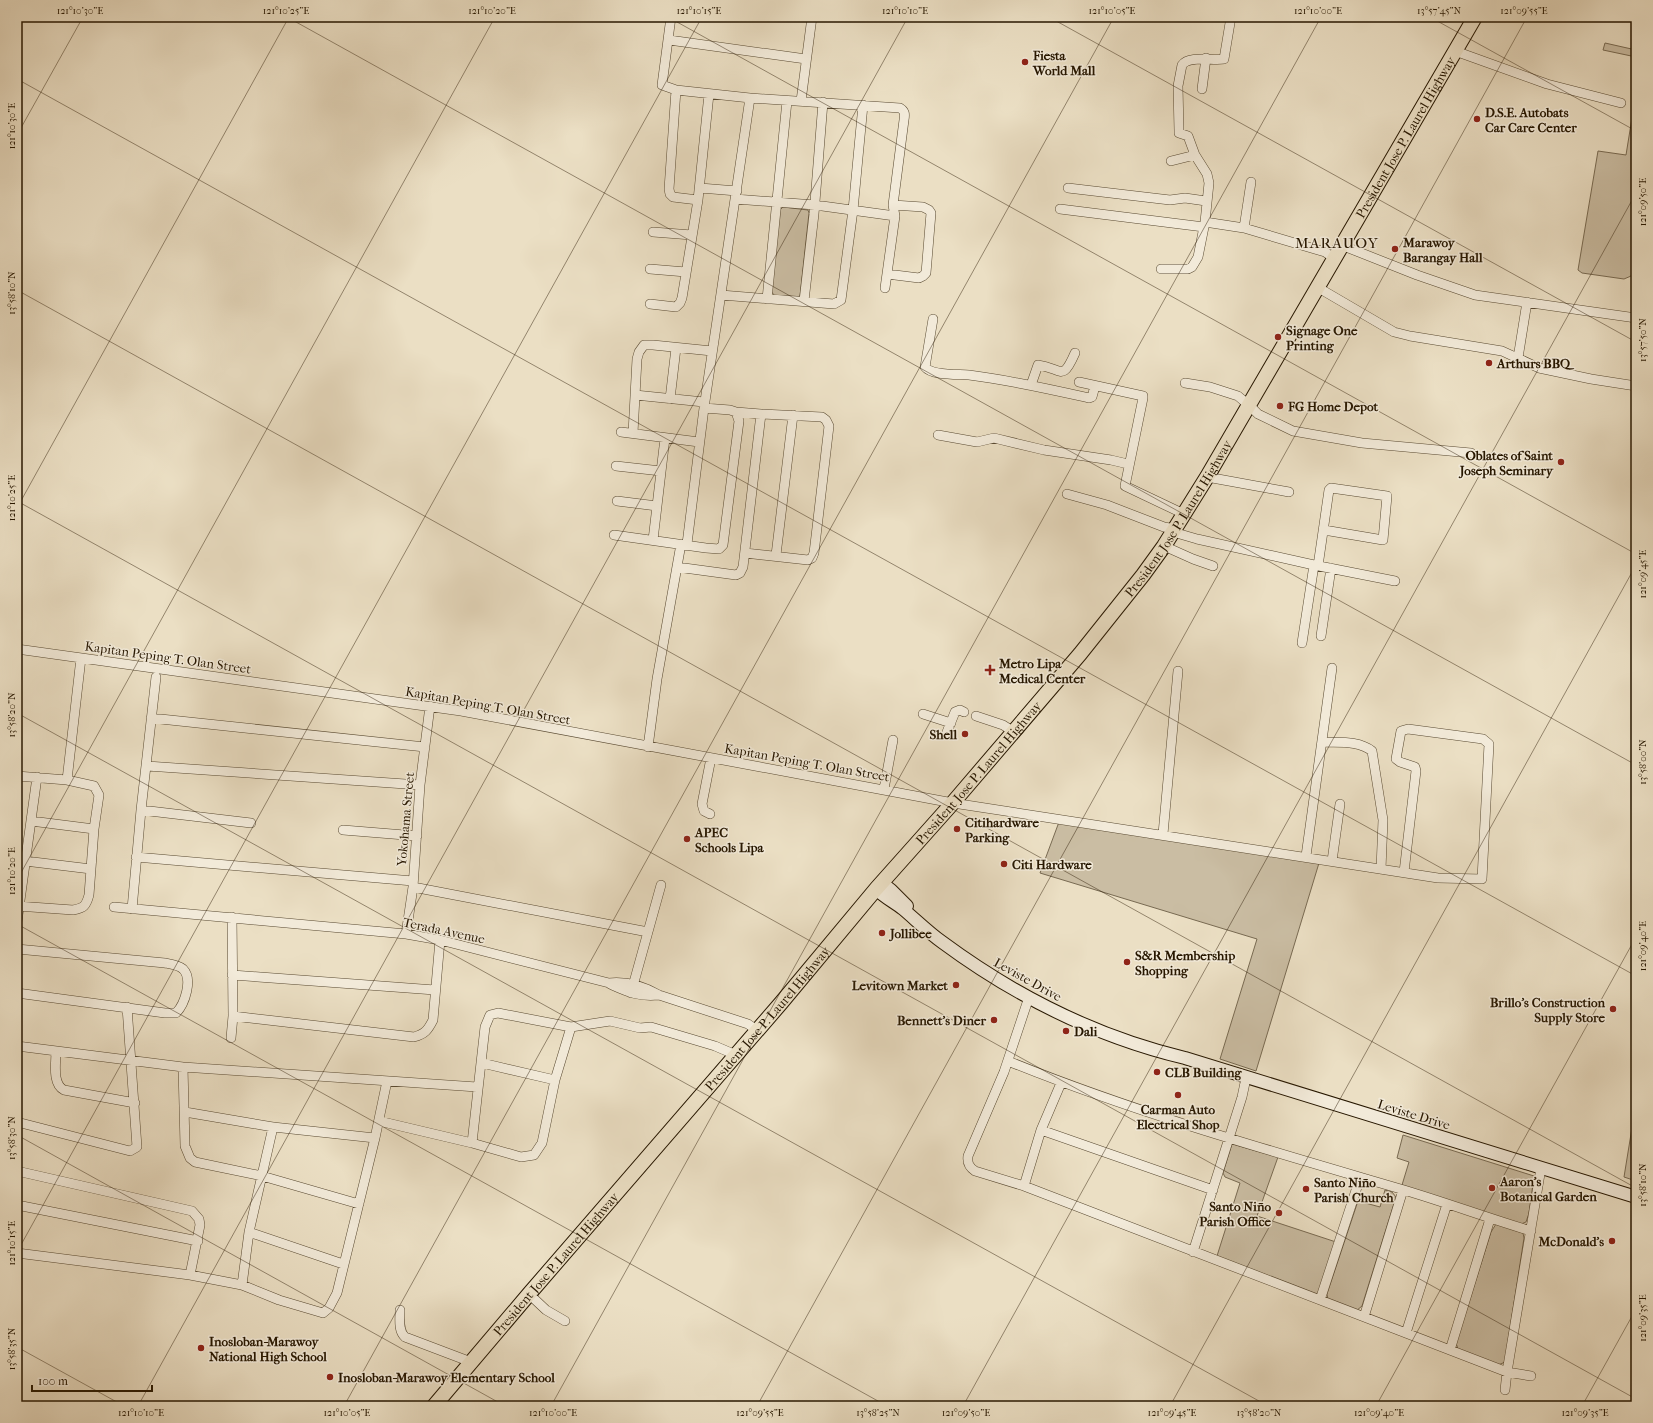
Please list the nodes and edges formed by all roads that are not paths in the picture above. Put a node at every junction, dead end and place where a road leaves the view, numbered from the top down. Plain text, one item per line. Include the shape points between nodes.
1 (672, 17) edge
2 (812, 17) edge
3 (1231, 17) edge
4 (1475, 17) edge
5 (669, 40) junction
6 (1455, 51) junction
7 (1206, 58) junction
8 (806, 59) junction
9 (1202, 89) dead end
10 (676, 90) junction
11 (709, 94) junction
12 (750, 98) junction
13 (787, 101) junction
14 (801, 101) junction
15 (823, 102) junction
16 (1621, 103) dead end
17 (863, 105) junction
18 (1195, 155) junction
19 (1171, 161) dead end
20 (1251, 182) dead end
21 (700, 188) junction
22 (1068, 188) dead end
23 (736, 195) junction
24 (698, 200) junction
25 (1206, 201) junction
26 (776, 203) junction
27 (893, 205) junction
28 (815, 206) junction
29 (1060, 209) dead end
30 (853, 210) junction
31 (895, 216) junction
32 (1204, 224) junction
33 (1244, 228) junction
34 (653, 232) dead end
35 (692, 235) junction
36 (1341, 245) junction
37 (1334, 258) junction
38 (650, 269) dead end
39 (1161, 269) dead end
40 (686, 272) junction
41 (887, 274) junction
42 (1318, 287) junction
43 (885, 288) dead end
44 (721, 295) junction
45 (767, 299) junction
46 (804, 301) junction
47 (1527, 302) junction
48 (650, 304) dead end
49 (1636, 318) edge
50 (933, 319) dead end
51 (676, 348) junction
52 (712, 351) junction
53 (1075, 353) dead end
54 (1518, 358) junction
55 (1079, 382) dead end
56 (1185, 383) dead end
57 (1031, 385) junction
58 (1095, 386) junction
59 (1636, 386) edge
60 (635, 395) junction
61 (670, 399) junction
62 (704, 405) junction
63 (1249, 405) junction
64 (736, 412) junction
65 (761, 414) junction
66 (793, 415) junction
67 (621, 432) dead end
68 (633, 433) junction
69 (938, 435) dead end
70 (665, 438) junction
71 (699, 442) junction
72 (1471, 453) dead end
73 (1128, 464) junction
74 (616, 466) dead end
75 (661, 471) junction
76 (1207, 477) junction
77 (1289, 492) dead end
78 (1067, 494) dead end
79 (617, 501) dead end
80 (657, 506) junction
81 (1184, 514) junction
82 (1324, 530) junction
83 (1174, 531) junction
84 (614, 535) dead end
85 (653, 540) junction
86 (684, 544) junction
87 (1164, 546) junction
88 (745, 553) junction
89 (776, 555) junction
90 (1213, 566) dead end
91 (1316, 566) junction
92 (677, 567) junction
93 (1331, 568) junction
94 (1395, 580) dead end
95 (1321, 636) dead end
96 (1302, 643) dead end
97 (17, 649) edge
98 (81, 658) junction
99 (1332, 668) dead end
100 (1178, 671) dead end
101 (156, 677) dead end
102 (430, 706) junction
103 (964, 712) dead end
104 (923, 714) dead end
105 (976, 716) dead end
106 (151, 718) junction
107 (1014, 732) junction
108 (893, 740) dead end
109 (1322, 742) junction
110 (425, 747) junction
111 (648, 747) junction
112 (711, 758) junction
113 (147, 766) junction
114 (17, 776) edge
115 (37, 777) junction
116 (67, 780) junction
117 (420, 785) junction
118 (884, 789) junction
119 (952, 803) junction
120 (1340, 804) dead end
121 (140, 810) junction
122 (710, 814) dead end
123 (31, 821) junction
124 (251, 823) dead end
125 (94, 829) junction
126 (343, 830) dead end
127 (1163, 834) junction
128 (417, 836) junction
129 (1306, 856) junction
130 (136, 857) junction
131 (25, 861) junction
132 (1332, 861) junction
133 (91, 869) junction
134 (1381, 869) junction
135 (1404, 872) junction
136 (413, 884) junction
137 (661, 885) dead end
138 (879, 886) junction
139 (18, 906) edge
140 (114, 907) dead end
141 (132, 909) junction
142 (232, 917) junction
143 (17, 922) edge
144 (648, 932) junction
145 (406, 934) junction
146 (440, 940) junction
147 (17, 948) edge
148 (232, 975) junction
149 (632, 989) junction
150 (435, 990) junction
151 (17, 993) edge
152 (1029, 997) junction
153 (127, 1007) junction
154 (233, 1016) junction
155 (571, 1027) junction
156 (758, 1031) junction
157 (231, 1038) dead end
158 (17, 1046) edge
159 (56, 1051) junction
160 (734, 1057) junction
161 (1185, 1058) junction
162 (131, 1060) junction
163 (1008, 1061) junction
164 (482, 1063) junction
165 (183, 1067) junction
166 (1246, 1078) junction
167 (555, 1080) junction
168 (387, 1081) junction
169 (1061, 1083) junction
170 (477, 1087) junction
171 (135, 1103) junction
172 (185, 1112) junction
173 (379, 1121) junction
174 (17, 1122) edge
175 (273, 1127) junction
176 (1041, 1130) junction
177 (375, 1138) junction
178 (1228, 1138) junction
179 (472, 1143) junction
180 (1541, 1168) junction
181 (17, 1171) edge
182 (262, 1176) junction
183 (1360, 1178) junction
184 (1024, 1186) junction
185 (1213, 1190) junction
186 (1403, 1190) junction
187 (1636, 1197) edge
188 (359, 1204) junction
189 (1447, 1204) junction
190 (17, 1205) edge
191 (1490, 1219) junction
192 (1531, 1231) junction
193 (249, 1232) junction
194 (198, 1241) junction
195 (1193, 1252) junction
196 (17, 1253) edge
197 (344, 1264) junction
198 (190, 1275) junction
199 (242, 1285) junction
200 (529, 1294) junction
201 (1320, 1300) junction
202 (400, 1310) dead end
203 (1364, 1317) junction
204 (565, 1321) dead end
205 (1406, 1333) junction
206 (1450, 1350) junction
207 (471, 1362) junction
208 (1507, 1372) junction
209 (1531, 1376) dead end
210 (1505, 1390) dead end
211 (434, 1406) edge

1 - 5 street
2 - 8 street
3 - 7 street via 1225,58
4 - 6 main road, President Jose P. Laurel Highway
5 - 8 street
5 - 10 street via 662,85
6 - 16 street via 1547,84
6 - 36 main road, President Jose P. Laurel Highway
7 - 9 street
7 - 18 street via 1185,61 1180,76 1178,129 1188,136
8 - 14 street
10 - 11 street
10 - 24 street via 670,194 673,197
11 - 12 street
11 - 21 street
12 - 13 street
12 - 23 street
13 - 14 street
13 - 26 street
14 - 15 street
15 - 17 street
15 - 28 street
17 - 27 street via 900,108 905,113
17 - 30 street
18 - 19 street
18 - 25 street via 1207,174 1209,183
20 - 33 street
21 - 23 street
21 - 24 street
22 - 25 street via 1170,200 1184,198
23 - 26 street
23 - 44 street
24 - 35 street
25 - 32 street
26 - 28 street
26 - 45 street
27 - 31 street
27 - 41 street via 923,207 931,213 926,273 919,278
28 - 30 street
28 - 46 street
29 - 32 street
30 - 31 street
30 - 46 street via 841,300 834,304
31 - 41 street
32 - 33 street
32 - 39 street via 1198,257 1192,267
33 - 37 street via 1325,252
34 - 35 street
35 - 40 street
36 - 37 main road, President Jose P. Laurel Highway
36 - 47 street via 1475,295
37 - 42 main road, President Jose P. Laurel Highway
38 - 40 street
40 - 48 street via 680,303 676,306
41 - 43 street
42 - 54 street via 1394,332 1502,351
42 - 63 main road, President Jose P. Laurel Highway
44 - 45 street
44 - 52 street
45 - 46 street
47 - 49 street
47 - 54 street
50 - 57 street via 925,367 927,370
51 - 52 street
51 - 60 street via 644,345 639,352
51 - 61 street
52 - 62 street
53 - 57 street via 1066,370 1058,371 1038,365
54 - 59 street via 1539,368
55 - 58 street
56 - 63 street via 1210,387 1238,396
57 - 58 street via 1089,398 1092,397
58 - 73 street via 1143,396
60 - 61 street
60 - 68 street
61 - 62 street
62 - 64 street
62 - 71 street
63 - 72 street via 1266,419 1293,431 1362,443
63 - 76 main road, President Jose P. Laurel Highway
64 - 65 street
64 - 86 street via 739,420 722,545 719,549
65 - 66 street
65 - 88 street
66 - 89 street
66 - 89 street via 822,417 829,426 814,553 808,560
67 - 68 street
68 - 70 street
69 - 73 street via 977,442 994,438 1044,450
70 - 71 street
70 - 75 street
71 - 86 street
73 - 81 street via 1124,486
74 - 75 street
75 - 80 street
76 - 77 street
76 - 81 main road, President Jose P. Laurel Highway
78 - 83 street via 1107,505
79 - 80 street
80 - 85 street
81 - 83 main road, President Jose P. Laurel Highway
82 - 82 street via 1331,488 1387,496 1383,540
82 - 91 street
83 - 87 main road, President Jose P. Laurel Highway
83 - 91 street via 1197,539
84 - 85 street
85 - 86 street
86 - 92 street
87 - 90 street
87 - 107 main road, President Jose P. Laurel Highway via 1094,636
88 - 89 street
88 - 92 street via 743,567 736,575
91 - 93 street
91 - 96 street
92 - 111 street
93 - 94 street
93 - 95 street
97 - 98 street, Kapitan Peping T. Olan Street
98 - 102 street, Kapitan Peping T. Olan Street
98 - 116 street
99 - 109 street
100 - 127 street
101 - 106 street
102 - 110 street, Yokohama Street
102 - 111 street, Kapitan Peping T. Olan Street
103 - 104 street via 955,712 949,727
105 - 107 street via 1003,725
106 - 110 street
106 - 113 street
107 - 119 main road, President Jose P. Laurel Highway
108 - 118 street
109 - 129 street
109 - 134 street via 1358,744 1372,751 1383,820
110 - 117 street, Yokohama Street
111 - 112 street, Kapitan Peping T. Olan Street
112 - 118 street, Kapitan Peping T. Olan Street
112 - 122 street via 702,804 704,811
113 - 117 street
113 - 121 street
114 - 115 street
115 - 116 street
115 - 123 street
116 - 125 street via 94,786 97,791 99,795
117 - 128 street, Yokohama Street
118 - 119 street, Kapitan Peping T. Olan Street
119 - 127 street, Kapitan Peping T. Olan Street
119 - 138 main road, President Jose P. Laurel Highway
120 - 132 street
121 - 124 street
121 - 130 street
123 - 125 street
123 - 131 street
125 - 133 street
126 - 128 street
127 - 129 street, Kapitan Peping T. Olan Street
128 - 136 street, Yokohama Street
129 - 132 street, Kapitan Peping T. Olan Street
130 - 136 street
130 - 141 street
131 - 133 street
131 - 139 street
132 - 134 street, Kapitan Peping T. Olan Street
133 - 139 street via 89,895 82,909
134 - 135 street, Kapitan Peping T. Olan Street
135 - 135 street, Kapitan Peping T. Olan Street via 1438,878 1482,879 1489,744 1487,741 1408,729 1401,731 1396,759 1415,767 1416,771
136 - 144 street
136 - 145 street, Yokohama Street
137 - 144 street
138 - 152 main road, Leviste Drive via 950,948
138 - 156 main road, President Jose P. Laurel Highway
138 - 161 main road, Leviste Drive via 891,890 943,938 1003,977 1086,1020
139 - 143 street
140 - 141 street, Terada Avenue
141 - 142 street, Terada Avenue
142 - 145 street, Terada Avenue
142 - 148 street
144 - 149 street
145 - 146 street, Terada Avenue
146 - 149 street, Terada Avenue via 609,983 620,982
146 - 150 street
147 - 153 street via 165,963 183,970 188,978 185,997 176,1013
148 - 150 street
148 - 154 street
149 - 156 street, Terada Avenue via 646,996 659,995 748,1024
150 - 154 street via 433,1020 428,1030 414,1037
151 - 153 street
152 - 161 main road, Leviste Drive via 1108,1034 1160,1053
152 - 163 street
153 - 162 street
154 - 157 street
155 - 160 street via 610,1021
155 - 164 street via 498,1013 490,1015 485,1027
155 - 167 street
156 - 160 main road, President Jose P. Laurel Highway
158 - 159 street
159 - 162 street
159 - 171 street via 56,1081 59,1088
160 - 200 main road, President Jose P. Laurel Highway
161 - 166 main road, Leviste Drive
162 - 165 street
162 - 171 street
163 - 169 street
163 - 184 street via 968,1156 968,1162 970,1168 975,1171
164 - 167 street
164 - 170 street
165 - 168 street
165 - 172 street
166 - 178 street
166 - 180 main road, Leviste Drive
167 - 179 street via 542,1143 534,1155 521,1157
168 - 170 street
168 - 173 street
169 - 176 street
169 - 178 street
170 - 179 street
171 - 174 street via 137,1147 130,1151
172 - 175 street
172 - 182 street via 185,1146 190,1158 195,1162
173 - 177 street
173 - 179 street
175 - 177 street
175 - 182 street
176 - 184 street
176 - 185 street
177 - 188 street
178 - 183 street
178 - 185 street
180 - 187 main road, Leviste Drive
180 - 192 street
181 - 194 street via 192,1211 200,1219
182 - 188 street
182 - 193 street
183 - 186 street
183 - 201 street
184 - 195 street
185 - 195 street
186 - 189 street
186 - 203 street
188 - 197 street
189 - 191 street
189 - 205 street
190 - 194 street
191 - 192 street
191 - 206 street
192 - 208 street
193 - 197 street
193 - 199 street
194 - 198 street
195 - 201 street
196 - 198 street
197 - 199 street via 337,1293 329,1308 322,1312 279,1300
198 - 199 street
200 - 204 street via 546,1310
200 - 207 main road, President Jose P. Laurel Highway
201 - 203 street
202 - 207 street via 400,1327 405,1337
203 - 205 street
205 - 206 street
206 - 208 street
207 - 211 main road, President Jose P. Laurel Highway
208 - 209 street
208 - 210 street

